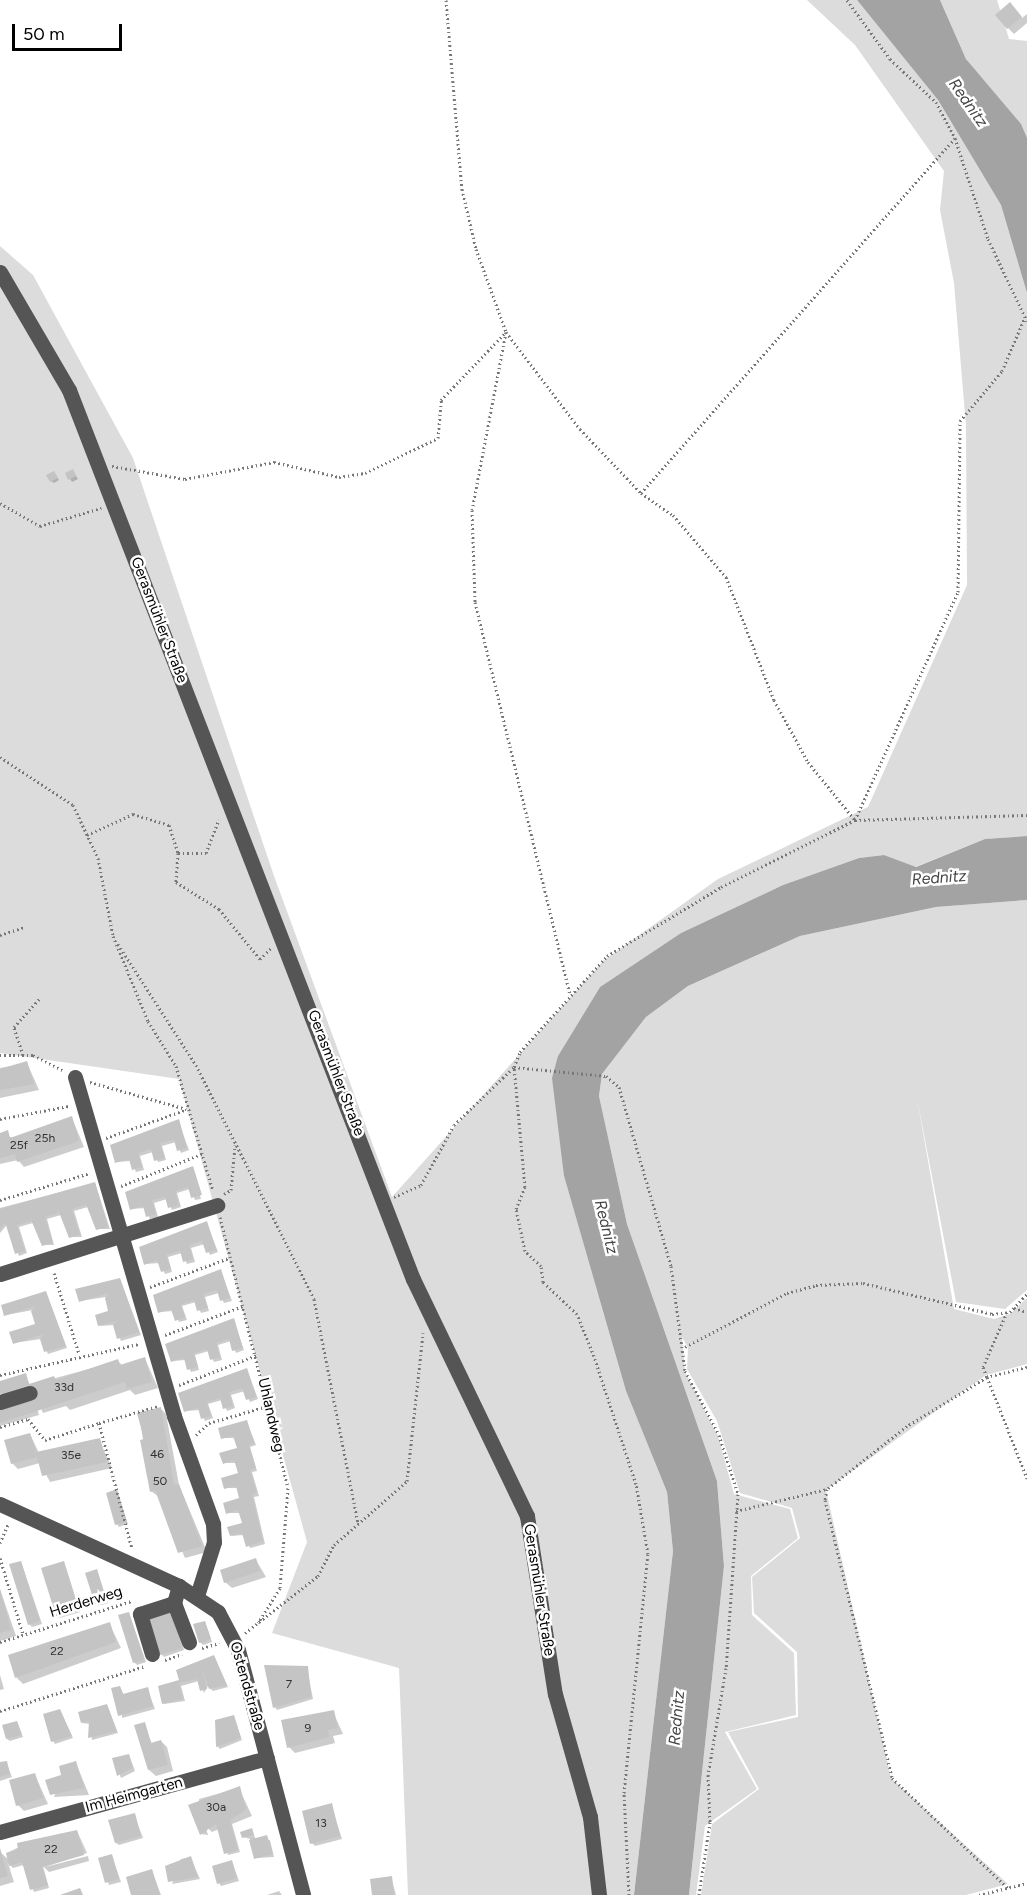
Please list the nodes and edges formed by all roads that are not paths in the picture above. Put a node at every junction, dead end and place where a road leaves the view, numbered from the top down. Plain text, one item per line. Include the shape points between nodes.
1 (0, 272) edge
2 (75, 1077) road end
3 (216, 1202) road end
4 (121, 1236) junction
5 (0, 1274) edge
6 (30, 1393) dead end
7 (0, 1402) edge
8 (7, 1508) edge
9 (179, 1586) junction
10 (197, 1596) junction
11 (174, 1603) junction
12 (189, 1642) dead end
13 (152, 1654) dead end
14 (267, 1758) junction
15 (0, 1832) edge
16 (303, 1895) edge
17 (599, 1895) edge

1 - 17 street, Gerasmühler Straße via 69,390 386,1200 413,1280 527,1515 555,1694 590,1817
2 - 4 street
3 - 4 street
4 - 5 street
4 - 10 street via 168,1396 184,1446 196,1464 213,1524 214,1542
6 - 7 street
8 - 9 street, Ostendstraße
9 - 10 street, Ostendstraße
9 - 11 street
10 - 14 street, Ostendstraße via 218,1612 234,1638
11 - 12 street
11 - 13 street via 140,1614
14 - 15 street, Im Heimgarten
14 - 16 street, Ostendstraße

